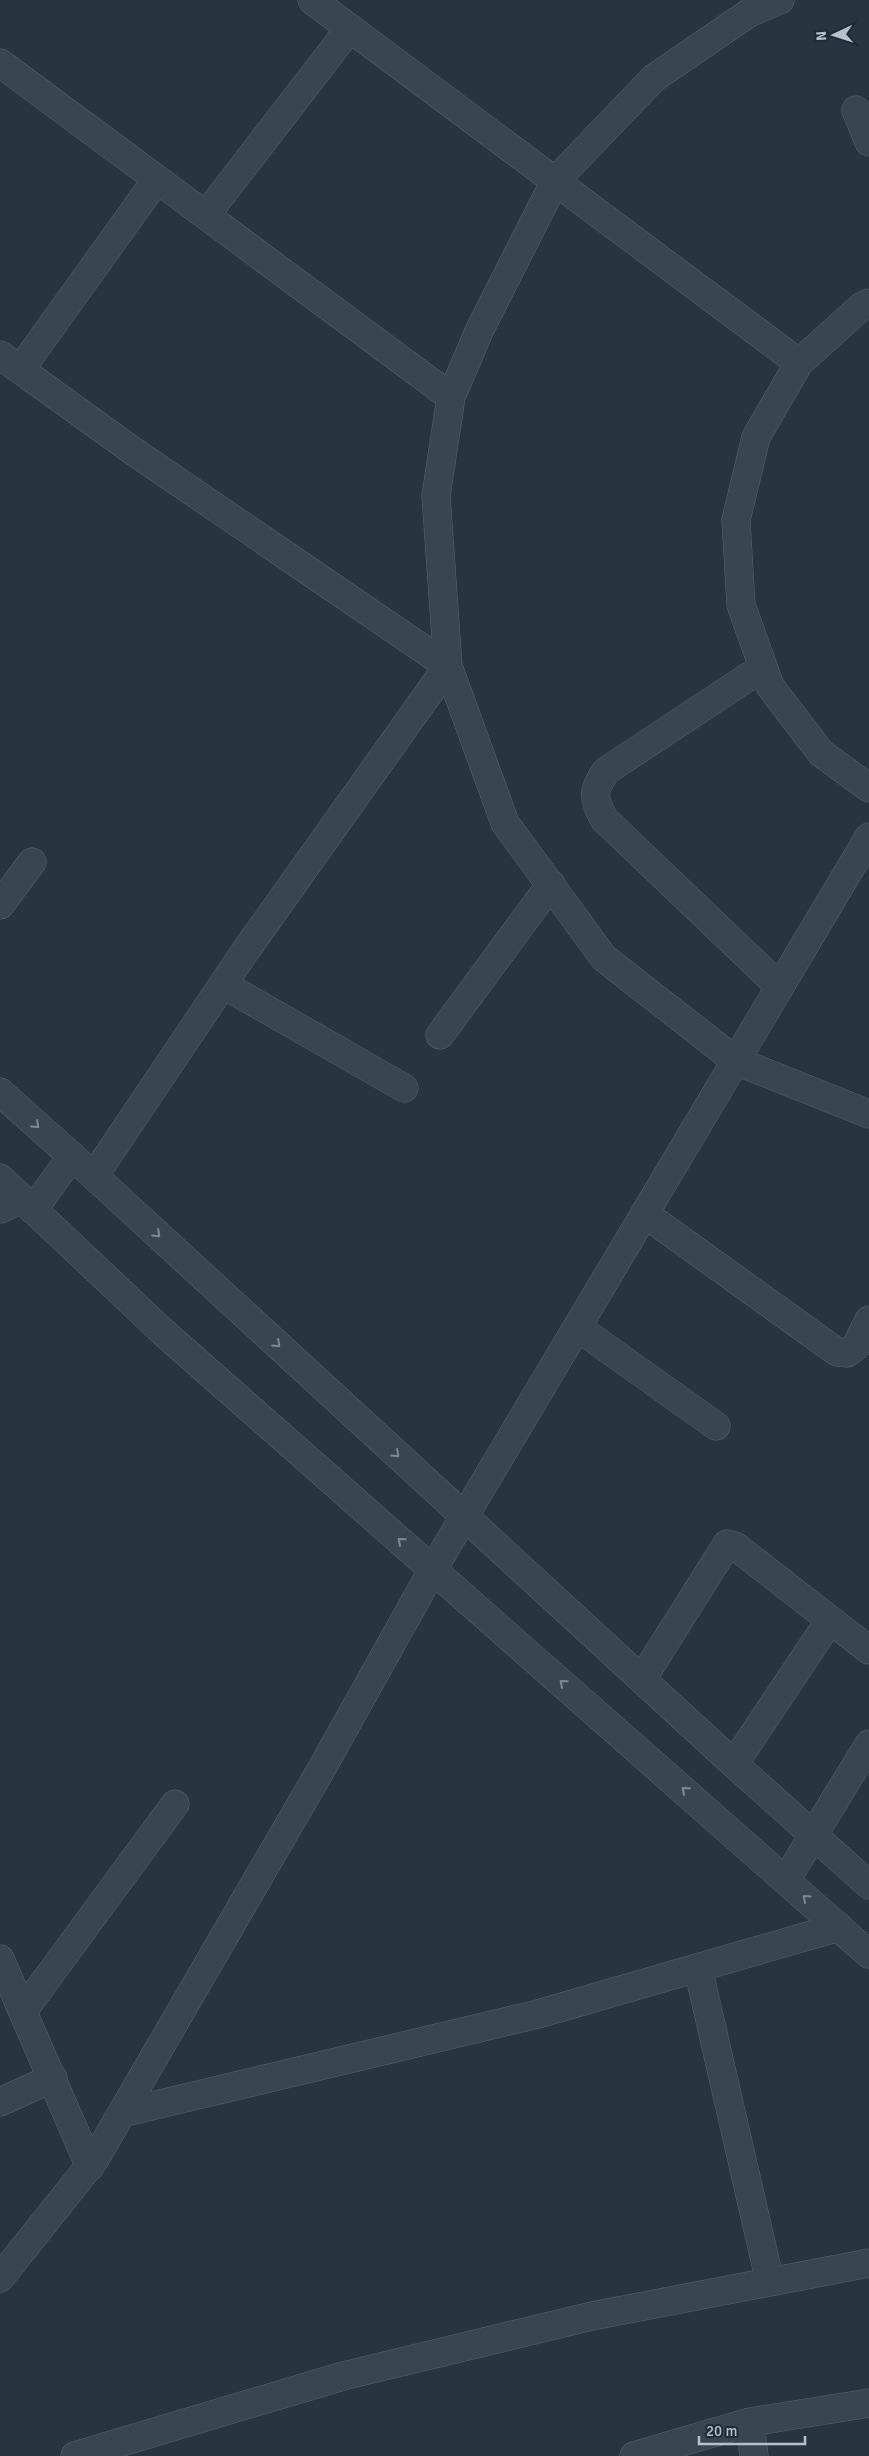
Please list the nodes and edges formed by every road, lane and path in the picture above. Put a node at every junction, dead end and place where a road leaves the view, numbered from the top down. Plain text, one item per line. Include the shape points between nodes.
1 (312, 0) edge
2 (776, 1) edge
3 (741, 6) edge
4 (350, 28) junction
5 (0, 63) edge
6 (856, 110) dead end
7 (869, 142) edge
8 (157, 179) junction
9 (555, 181) junction
10 (206, 215) junction
11 (869, 303) edge
12 (10, 362) edge
13 (799, 363) junction
14 (451, 397) junction
15 (448, 666) junction
16 (763, 667) junction
17 (869, 788) edge
18 (869, 838) edge
19 (32, 862) dead end
20 (551, 884) junction
21 (0, 905) edge
22 (224, 985) junction
23 (780, 987) junction
24 (440, 1035) dead end
25 (736, 1060) junction
26 (404, 1088) dead end
27 (0, 1092) edge
28 (869, 1114) edge
29 (72, 1156) junction
30 (94, 1176) junction
31 (0, 1178) edge
32 (18, 1206) edge
33 (645, 1214) junction
34 (869, 1320) edge
35 (577, 1327) junction
36 (716, 1426) dead end
37 (464, 1516) junction
38 (433, 1569) junction
39 (830, 1620) junction
40 (869, 1650) edge
41 (642, 1679) junction
42 (869, 1744) edge
43 (734, 1764) junction
44 (174, 1804) dead end
45 (814, 1834) junction
46 (786, 1880) junction
47 (869, 1885) edge
48 (839, 1927) junction
49 (869, 1954) edge
50 (0, 1959) edge
51 (698, 1968) junction
52 (23, 2012) junction
53 (53, 2078) junction
54 (0, 2102) edge
55 (122, 2113) junction
56 (90, 2166) junction
57 (869, 2263) edge
58 (0, 2278) edge
59 (770, 2282) junction
60 (869, 2403) edge
61 (750, 2422) junction
62 (76, 2456) edge
63 (634, 2456) edge
64 (754, 2456) edge

1 - 4 street
2 - 3 street
3 - 9 street via 654,78
4 - 9 street
4 - 10 street
5 - 8 street
6 - 7 street
8 - 10 street
8 - 12 street
9 - 13 street
9 - 14 street via 480,329
10 - 14 street
11 - 13 street
12 - 15 street via 133,451
13 - 16 street via 756,437 736,520 741,605
14 - 15 street via 436,496
15 - 20 street via 506,823
15 - 22 street
16 - 17 street via 770,686 821,753
16 - 23 street via 606,771 596,787 595,801 604,819
18 - 23 street
19 - 21 street
20 - 24 street
20 - 25 street via 604,958
22 - 26 street
22 - 30 street
23 - 25 street
25 - 28 street
25 - 33 street
27 -> 29 street
29 - 30 street
29 - 32 street
30 -> 37 street
31 - 32 street
38 -> 32 street
33 - 34 street via 837,1352 847,1353 856,1346
33 - 35 street
35 - 36 street
35 - 37 street
37 - 38 street
37 - 41 street
46 -> 38 street
38 - 55 street
39 - 40 street
39 - 41 street via 735,1546 727,1544
39 - 43 street
41 - 43 street
42 - 45 street
43 - 45 street
44 - 52 street
45 - 46 street
45 - 47 street
48 -> 46 street
48 - 49 street
48 - 51 street
50 - 52 street
51 - 55 street via 538,2014
51 - 59 street
52 - 53 street
53 - 54 street
53 - 56 street
55 - 56 street
56 - 58 street
57 - 59 street
59 - 62 street via 592,2316 343,2376
60 - 61 street
61 - 63 street
61 - 64 street

